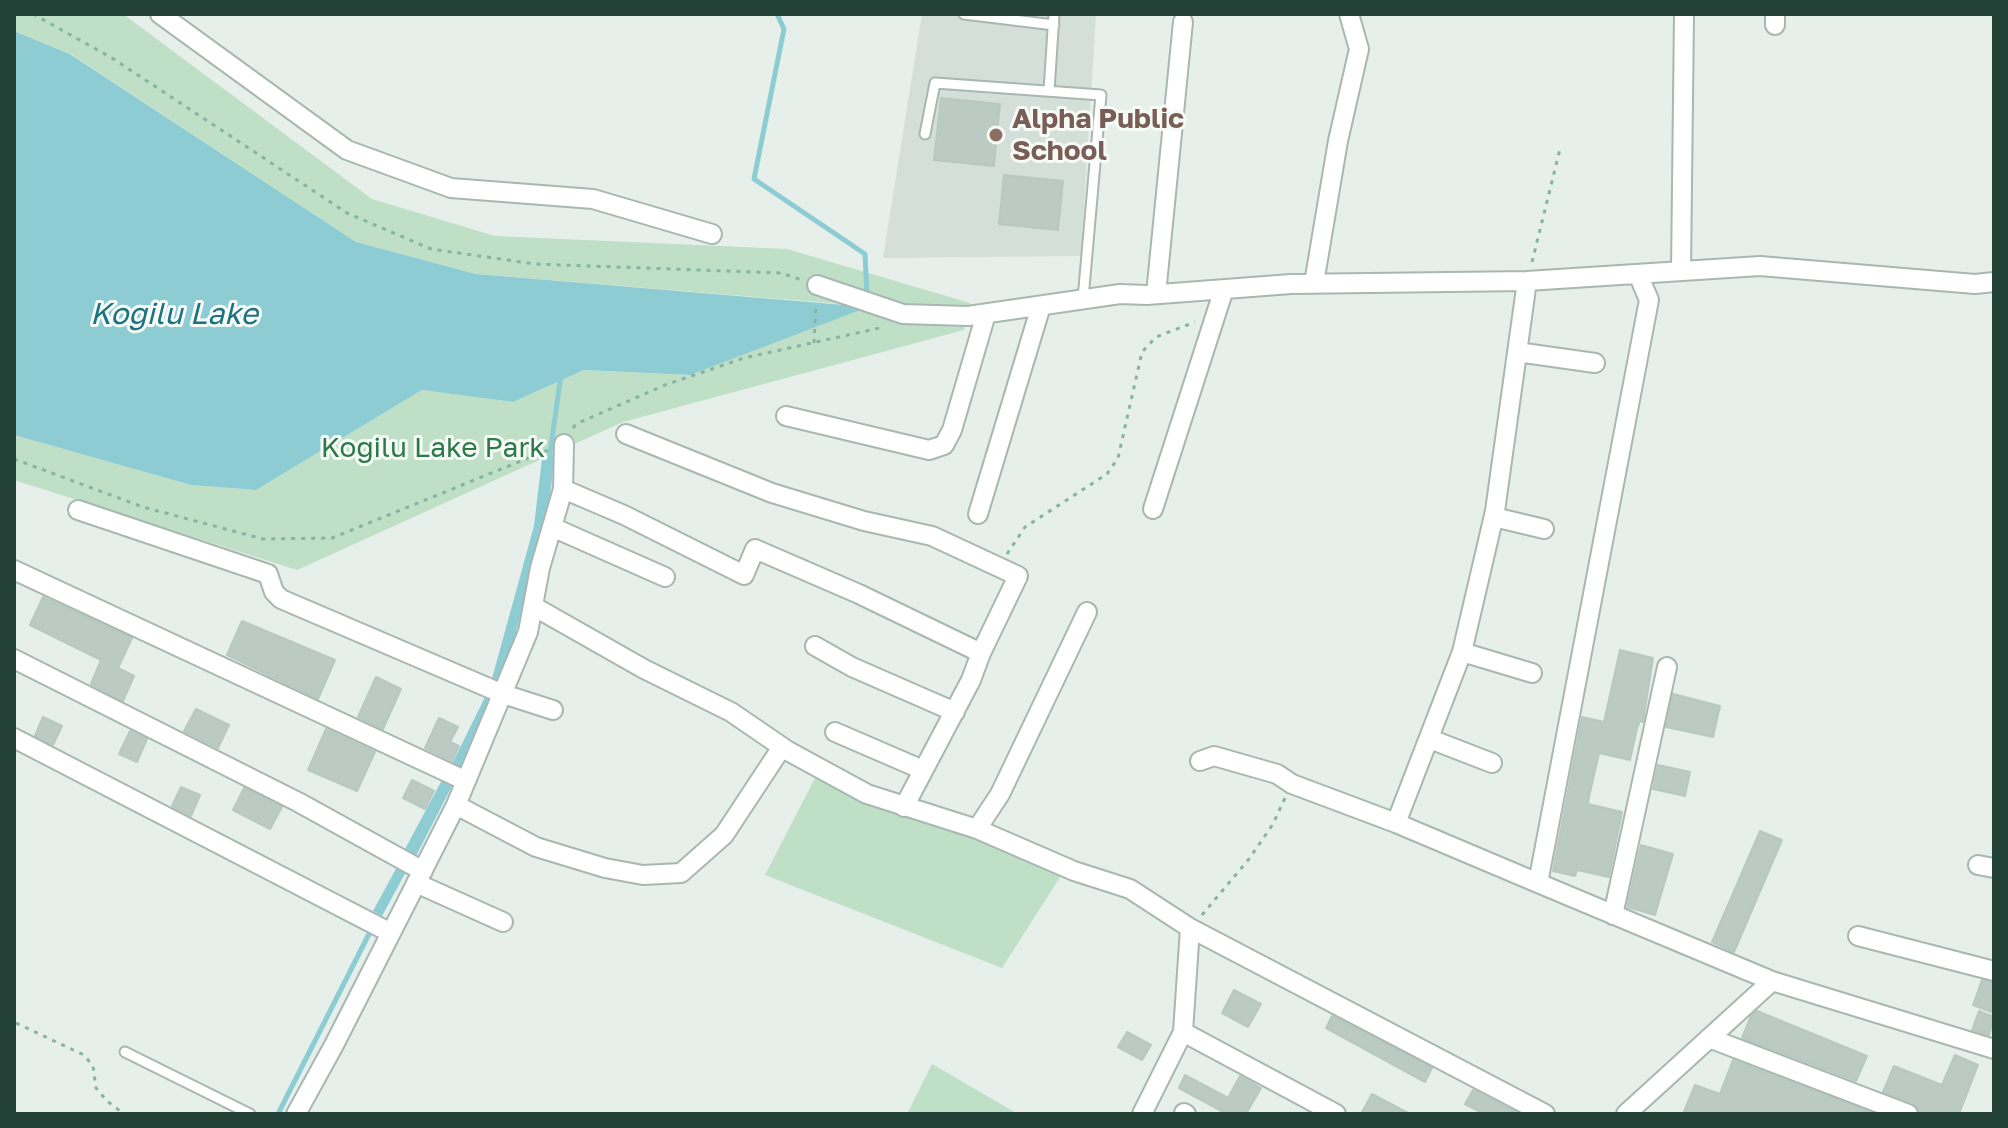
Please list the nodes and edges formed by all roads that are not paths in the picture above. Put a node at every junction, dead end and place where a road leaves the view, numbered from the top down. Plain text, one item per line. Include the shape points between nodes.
1 (160, 14) edge
2 (964, 14) edge
3 (1054, 14) edge
4 (1349, 14) edge
5 (1684, 14) edge
6 (1183, 22) dead end
7 (1054, 25) junction
8 (1049, 91) junction
9 (925, 134) dead end
10 (712, 234) dead end
11 (1681, 271) junction
12 (1638, 274) junction
13 (1527, 281) junction
14 (1994, 282) edge
15 (1314, 283) junction
16 (817, 285) road end
17 (1224, 289) junction
18 (1156, 294) junction
19 (1083, 299) junction
20 (1041, 306) junction
21 (986, 314) junction
22 (1517, 352) junction
23 (1595, 363) dead end
24 (786, 416) dead end
25 (626, 434) dead end
26 (564, 444) road end
27 (563, 489) junction
28 (1153, 509) dead end
29 (78, 510) dead end
30 (978, 514) dead end
31 (1494, 517) junction
32 (552, 527) junction
33 (1544, 529) dead end
34 (14, 570) edge
35 (665, 577) dead end
36 (533, 606) junction
37 (1087, 612) dead end
38 (815, 646) dead end
39 (1462, 652) junction
40 (981, 653) junction
41 (14, 659) edge
42 (1667, 667) dead end
43 (1532, 673) dead end
44 (503, 694) junction
45 (553, 710) dead end
46 (955, 712) junction
47 (835, 732) dead end
48 (14, 738) edge
49 (1430, 739) junction
50 (782, 747) junction
51 (1200, 761) dead end
52 (1492, 763) dead end
53 (923, 770) junction
54 (464, 780) junction
55 (456, 805) junction
56 (904, 807) junction
57 (1396, 823) junction
58 (977, 829) junction
59 (419, 877) junction
60 (1538, 883) junction
61 (1613, 915) junction
62 (503, 922) dead end
63 (1190, 928) junction
64 (391, 933) junction
65 (1858, 936) dead end
66 (1994, 971) edge
67 (1772, 981) junction
68 (1183, 1032) junction
69 (1709, 1038) junction
70 (1994, 1049) edge
71 (125, 1052) dead end
72 (250, 1114) edge
73 (296, 1114) edge
74 (1142, 1114) edge
75 (1336, 1114) edge
76 (1545, 1114) edge
77 (1626, 1114) edge
78 (1908, 1114) edge

1 - 10 street via 347,150 451,188 593,199
2 - 7 lane
3 - 7 lane
4 - 15 street via 1359,49
5 - 11 street
6 - 18 street
7 - 8 lane
8 - 9 lane via 935,83
8 - 19 lane via 1101,95
11 - 12 street
11 - 14 street via 1760,266
12 - 13 street
12 - 60 street via 1649,300
13 - 15 street
13 - 22 street
15 - 17 street
16 - 21 street via 903,314
17 - 18 street
17 - 28 street
18 - 19 street
19 - 20 street
20 - 21 street
20 - 30 street
21 - 24 street via 944,445 929,450
22 - 23 street
22 - 31 street
25 - 40 street via 772,493 932,536 1018,576
26 - 27 street
27 - 32 street
27 - 40 street via 744,575 755,549
29 - 44 street via 268,574 281,599
31 - 33 street
31 - 39 street
32 - 35 street
32 - 36 street
34 - 54 street
36 - 44 street
36 - 50 street via 731,712
37 - 58 street via 1000,794
38 - 46 street
39 - 43 street
39 - 49 street
40 - 46 street
41 - 59 street via 298,802
42 - 61 street
44 - 45 street
44 - 54 street
46 - 53 street
47 - 53 street
48 - 64 street
49 - 52 street
49 - 57 street
50 - 55 street via 724,835 681,873 643,875 605,868 536,847
50 - 56 street via 867,794
51 - 57 street via 1214,756 1277,774
53 - 56 street
54 - 55 street
55 - 59 street
56 - 58 street
57 - 60 street
58 - 63 street via 1130,889
59 - 62 street
59 - 64 street
60 - 61 street
61 - 67 street
63 - 68 street
63 - 76 street
64 - 73 street
65 - 66 street
67 - 69 street
67 - 70 street
68 - 74 street
68 - 75 street
69 - 77 street
69 - 78 street
71 - 72 lane

